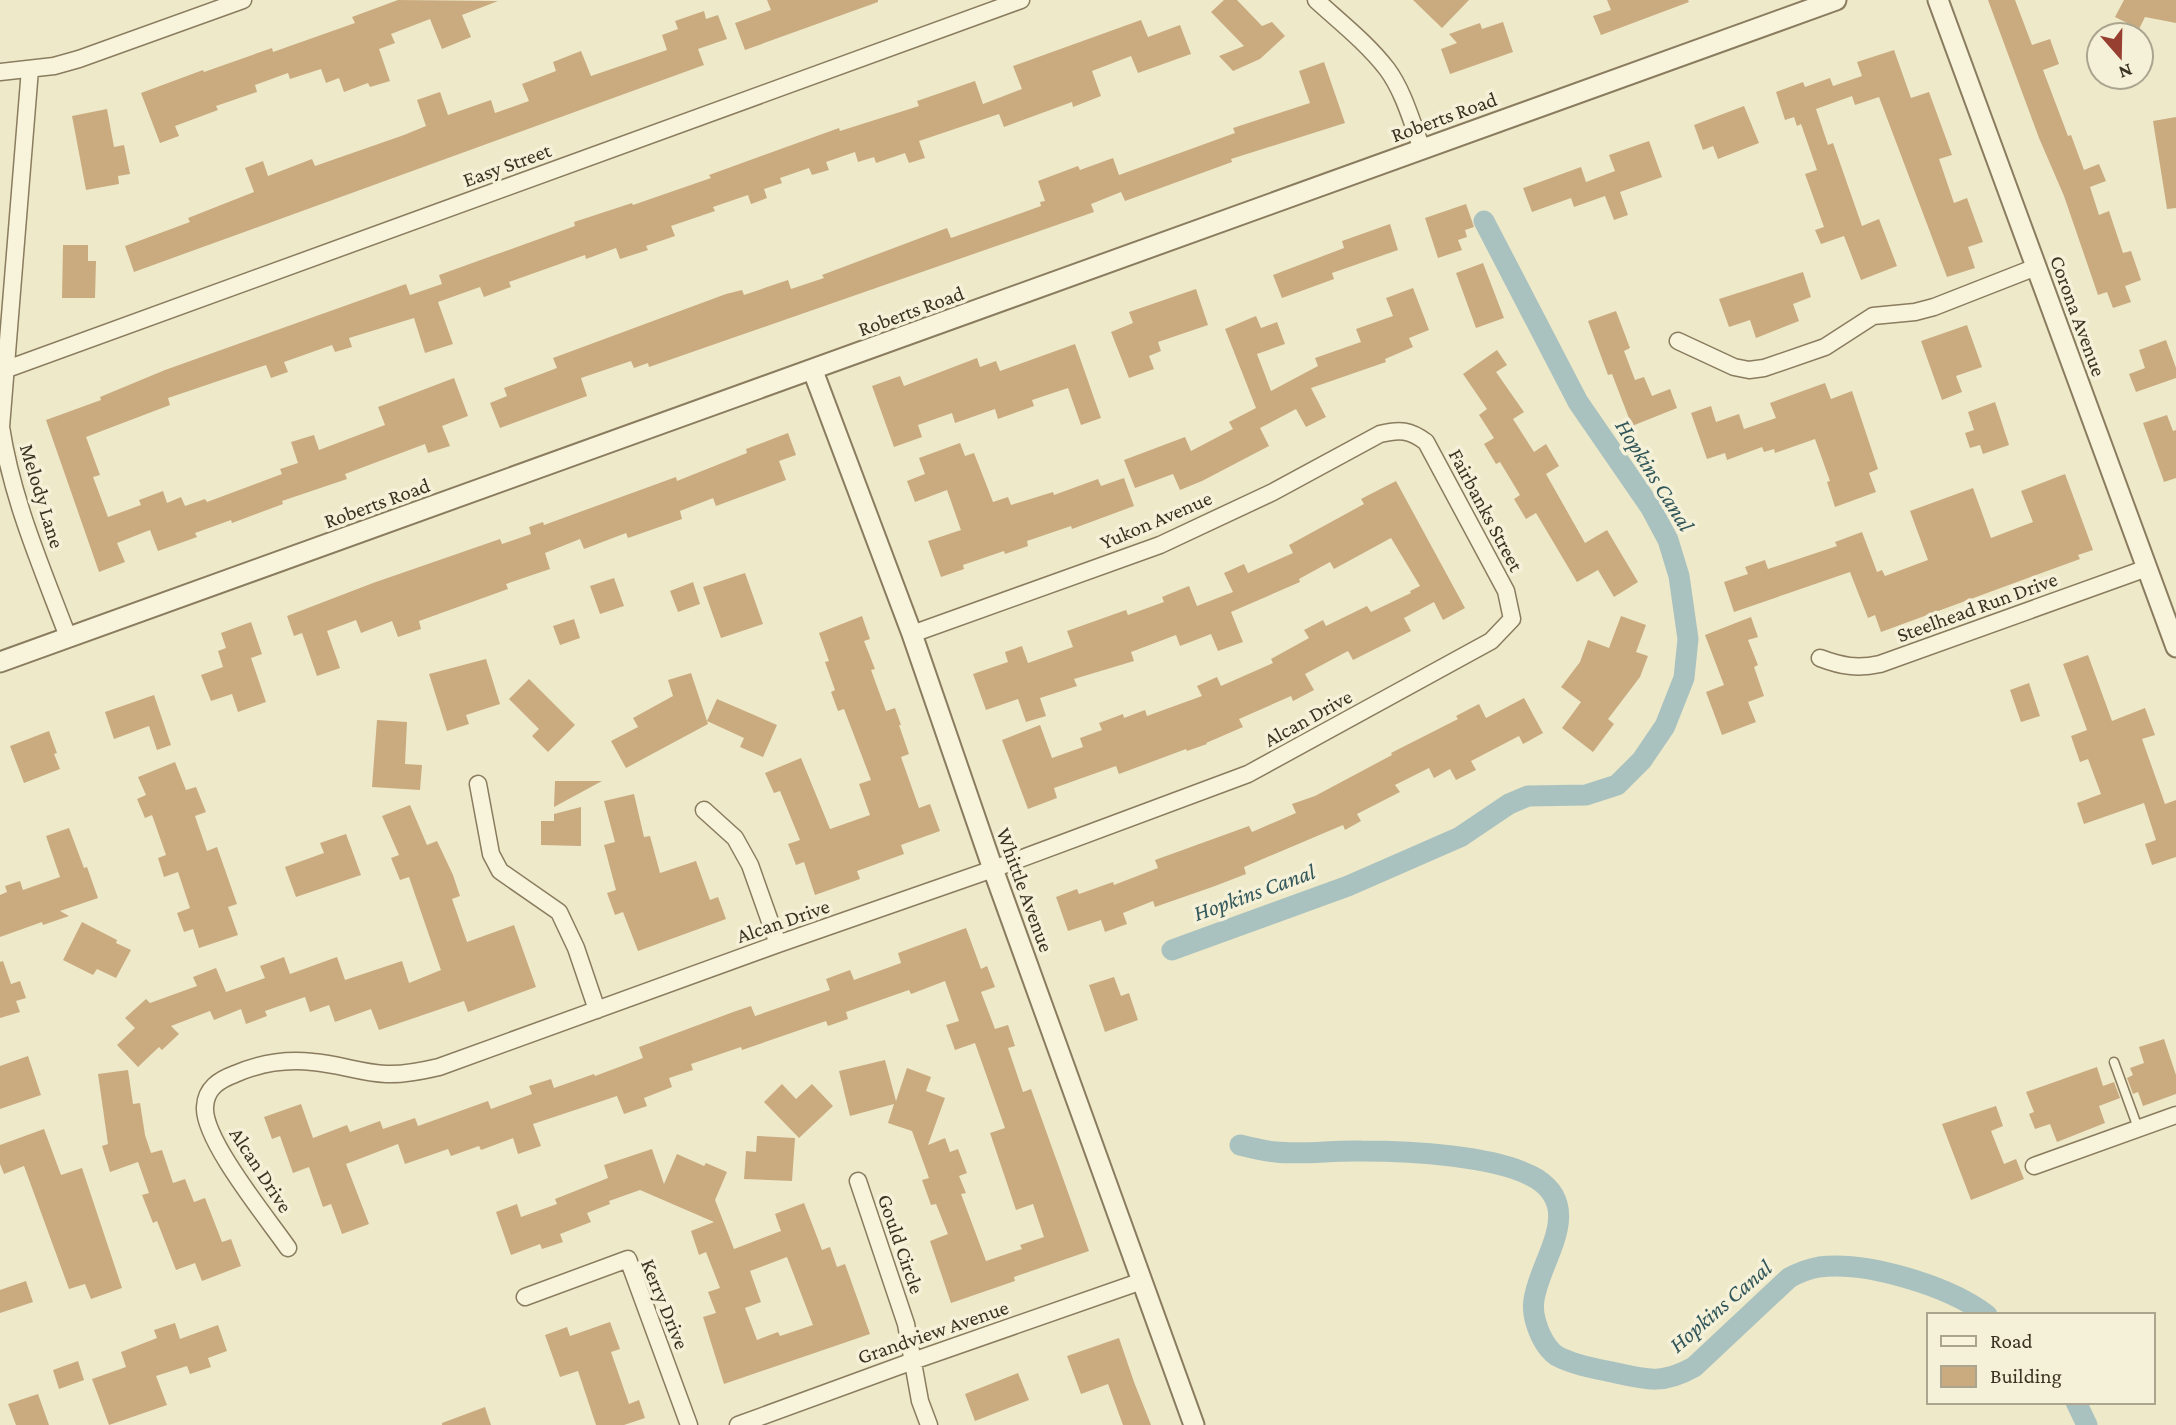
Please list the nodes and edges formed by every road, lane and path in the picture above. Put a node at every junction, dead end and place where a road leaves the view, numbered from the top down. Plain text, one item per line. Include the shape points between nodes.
1 (243, 0) edge
2 (1021, 0) edge
3 (1316, 0) edge
4 (1836, 0) edge
5 (1938, 0) edge
6 (30, 69) junction
7 (0, 72) edge
8 (1422, 149) junction
9 (2036, 267) junction
10 (1678, 341) dead end
11 (7, 369) junction
12 (813, 371) junction
13 (1408, 430) joint
14 (2147, 568) junction
15 (1512, 620) joint
16 (912, 634) junction
17 (68, 637) junction
18 (2176, 647) edge
19 (1820, 657) dead end
20 (0, 662) edge
21 (478, 784) dead end
22 (704, 810) dead end
23 (993, 869) junction
24 (778, 944) junction
25 (597, 1010) junction
26 (2114, 1062) dead end
27 (2176, 1115) edge
28 (2138, 1128) junction
29 (2034, 1166) dead end
30 (858, 1181) dead end
31 (288, 1248) dead end
32 (1142, 1282) junction
33 (525, 1297) dead end
34 (913, 1361) junction
35 (689, 1425) edge
36 (738, 1425) edge
37 (929, 1425) edge
38 (1194, 1425) edge

1 - 6 street via 79,60
2 - 11 street, Easy Street
3 - 8 street via 1387,70
4 - 8 street, Roberts Road
5 - 9 street, Corona Avenue
6 - 7 street
6 - 11 street, Melody Lane
8 - 12 street, Roberts Road
9 - 10 street via 1934,307 1873,317 1825,347 1764,368 1734,367
9 - 14 street, Corona Avenue
11 - 17 street, Melody Lane via 1,427 7,466
12 - 16 street, Whittle Avenue
12 - 17 street, Roberts Road
13 - 15 street, Fairbanks Street via 1426,442 1506,592
13 - 16 street, Yukon Avenue via 1380,434 1273,492 1160,545
14 - 18 street, Corona Avenue
14 - 19 street, Steelhead Run Drive via 1880,664 1840,666
15 - 23 street, Alcan Drive via 1491,641 1248,774
16 - 23 street, Whittle Avenue
17 - 20 street, Roberts Road
21 - 25 street via 491,854 500,871 559,912
22 - 24 street via 735,838 750,865
23 - 24 street, Alcan Drive
23 - 32 street, Whittle Avenue
24 - 25 street, Alcan Drive
25 - 31 street, Alcan Drive via 439,1067 387,1074 288,1061 242,1071 213,1086 205,1108 211,1132
26 - 28 lane
27 - 28 street
28 - 29 street
30 - 34 street, Gould Circle via 906,1324
32 - 34 street, Grandview Avenue
32 - 38 street, Whittle Avenue
33 - 35 street, Kerry Drive via 628,1259
34 - 36 street, Grandview Avenue
34 - 37 street, Gould Circle

